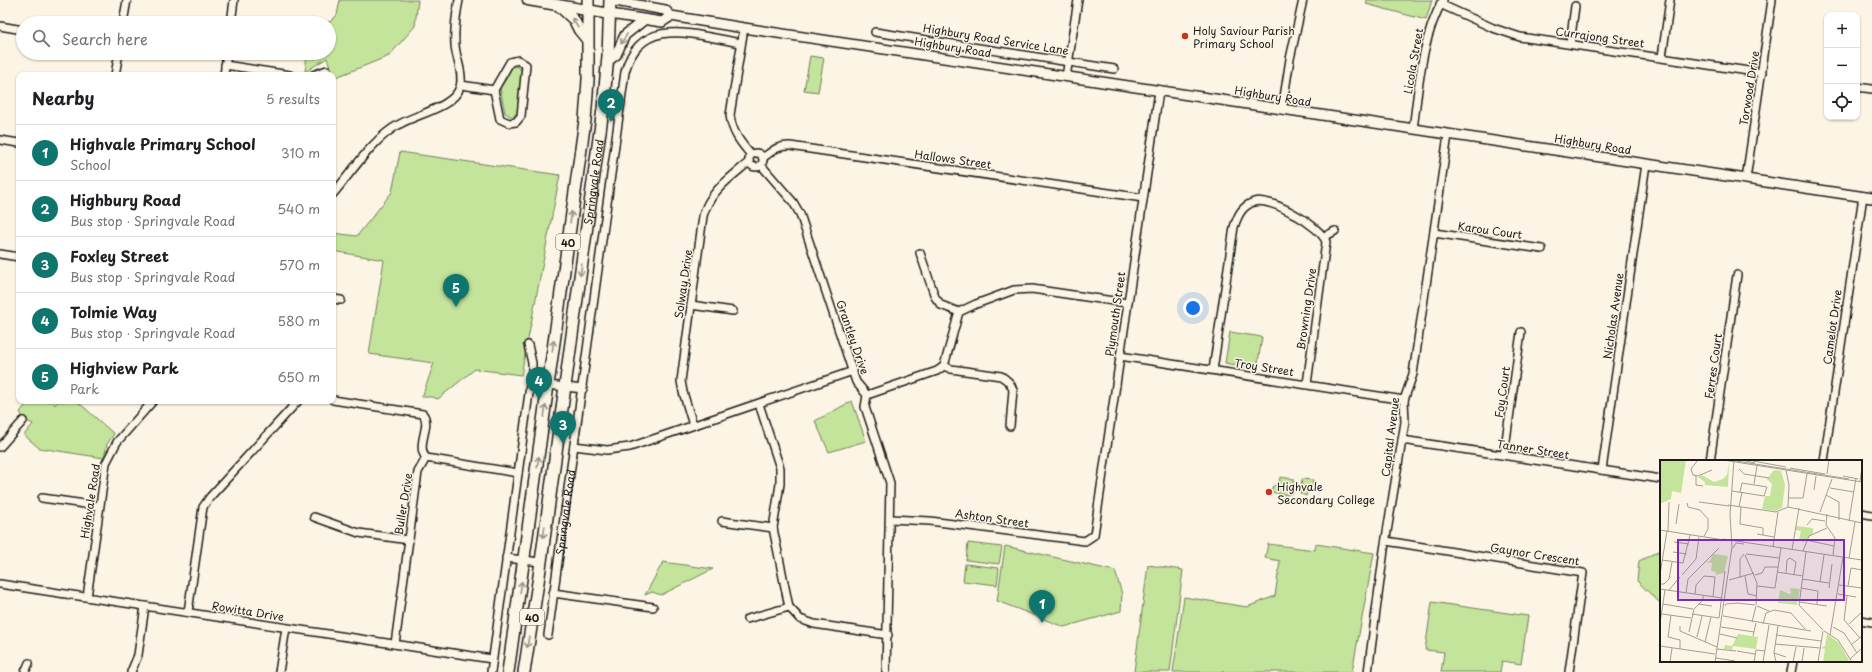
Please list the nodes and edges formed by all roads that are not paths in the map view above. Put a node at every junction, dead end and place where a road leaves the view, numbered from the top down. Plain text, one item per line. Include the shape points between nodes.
1 (127, 0) edge
2 (234, 0) edge
3 (459, 0) edge
4 (528, 0) edge
5 (609, 0) edge
6 (1078, 0) edge
7 (1303, 0) edge
8 (1670, 0) edge
9 (1772, 0) edge
10 (1442, 2) edge
11 (638, 3) edge
12 (588, 5) edge
13 (559, 6) junction
14 (1576, 6) dead end
15 (610, 14) junction
16 (124, 16) edge
17 (232, 16) edge
18 (671, 16) junction
19 (644, 20) junction
20 (0, 26) edge
21 (744, 28) junction
22 (16, 29) edge
23 (875, 32) dead end
24 (588, 41) junction
25 (741, 43) junction
26 (1570, 44) junction
27 (1662, 58) junction
28 (118, 60) edge
29 (225, 60) edge
30 (608, 61) junction
31 (1069, 62) junction
32 (225, 66) junction
33 (1114, 69) dead end
34 (327, 70) dead end
35 (116, 72) edge
36 (224, 72) edge
37 (268, 72) edge
38 (321, 72) edge
39 (1762, 73) junction
40 (1066, 77) junction
41 (461, 85) junction
42 (1860, 87) edge
43 (1872, 89) edge
44 (494, 90) junction
45 (1159, 91) junction
46 (1282, 110) junction
47 (1414, 129) junction
48 (1448, 135) junction
49 (0, 140) edge
50 (16, 143) edge
51 (751, 155) junction
52 (749, 162) junction
53 (762, 162) junction
54 (1646, 164) junction
55 (1746, 179) junction
56 (336, 190) edge
57 (1867, 197) edge
58 (1143, 198) junction
59 (1335, 232) dead end
60 (1434, 233) junction
61 (1324, 237) junction
62 (1542, 249) dead end
63 (920, 253) dead end
64 (0, 254) edge
65 (16, 257) edge
66 (1737, 275) dead end
67 (336, 299) edge
68 (341, 300) dead end
69 (1127, 303) junction
70 (691, 305) junction
71 (733, 311) dead end
72 (959, 312) junction
73 (1522, 332) dead end
74 (528, 345) dead end
75 (1120, 356) junction
76 (944, 366) junction
77 (1213, 370) junction
78 (853, 371) junction
79 (548, 384) junction
80 (1307, 384) junction
81 (565, 386) junction
82 (582, 389) junction
83 (867, 395) junction
84 (336, 400) edge
85 (1404, 400) junction
86 (150, 404) edge
87 (295, 404) edge
88 (759, 404) junction
89 (23, 421) dead end
90 (693, 425) junction
91 (1010, 426) dead end
92 (1402, 440) junction
93 (574, 446) junction
94 (0, 447) edge
95 (1504, 455) junction
96 (426, 458) junction
97 (1710, 460) edge
98 (1824, 460) edge
99 (1602, 470) junction
100 (518, 473) junction
101 (1660, 479) edge
102 (42, 498) dead end
103 (99, 506) junction
104 (1862, 513) edge
105 (1872, 515) edge
106 (314, 517) dead end
107 (890, 519) junction
108 (722, 521) dead end
109 (773, 528) junction
110 (1090, 539) joint
111 (409, 540) junction
112 (1386, 541) junction
113 (506, 558) junction
114 (524, 560) junction
115 (540, 562) junction
116 (0, 584) edge
117 (553, 593) junction
118 (87, 597) junction
119 (145, 606) junction
120 (653, 607) dead end
121 (789, 607) junction
122 (188, 612) junction
123 (747, 620) dead end
124 (1862, 620) edge
125 (1872, 622) edge
126 (286, 628) junction
127 (548, 635) dead end
128 (888, 635) junction
129 (394, 644) junction
130 (492, 659) junction
131 (1793, 662) edge
132 (29, 663) dead end
133 (25, 672) edge
134 (131, 672) edge
135 (279, 672) edge
136 (491, 672) edge
137 (508, 672) edge
138 (524, 672) edge
139 (886, 672) edge
140 (1368, 672) edge
141 (1569, 672) edge
142 (1791, 672) edge

1 - 16 street
2 - 17 street
3 - 41 street via 455,36
4 - 13 main road, Highbury Road
5 - 11 main road, Highbury Road
5 - 15 highway, Springvale Road / 40
6 - 31 street
7 - 46 street
8 - 27 street
9 - 39 street, Torwood Drive
10 - 26 street, Currajong Street via 1493,28 1520,37
10 - 47 street, Licola Street via 1427,38
11 - 18 main road, Highbury Road via 665,10
12 - 13 main road, Highbury Road
12 - 15 main road, Highbury Road
12 - 24 highway, Springvale Road / 40
24 -> 13 main road via 574,20
14 - 26 street
15 - 19 main road, Highbury Road
15 - 30 highway, Springvale Road / 40
18 - 19 main road, Highbury Road via 662,22
18 - 21 main road, Highbury Road
19 -> 30 main road via 625,35 616,56
20 - 22 street
21 - 25 street
21 - 40 main road, Highbury Road
23 - 31 street, Highbury Road Service Lane
79 -> 24 highway, Springvale Road / 40 via 585,116
25 - 51 street via 730,115 732,128
25 - 82 street, Springvale Road via 671,32 654,35 645,40 630,56 625,72
26 - 27 street, Currajong Street
27 - 39 street, Currajong Street
28 - 35 street
29 - 32 street
30 -> 81 highway, Springvale Road / 40
31 - 33 street, Highbury Road Service Lane
31 - 40 street
32 - 36 street
32 - 37 street
34 - 38 street
39 - 55 street, Torwood Drive
40 - 45 main road, Highbury Road
41 - 44 street
41 - 56 street via 449,101 406,121 378,140
42 - 43 street
44 - 44 street via 510,62 518,60 526,65 521,116 516,122 509,123 500,119
45 - 46 main road, Highbury Road
45 - 58 street, Plymouth Street
46 - 47 main road, Highbury Road
47 - 48 main road, Highbury Road
48 - 54 main road, Highbury Road
48 - 60 street, Capital Avenue
49 - 50 street
51 - 52 street via 748,158
51 - 53 street via 759,155
52 - 53 street via 753,165
52 - 70 street, Solway Drive via 717,189 709,200 705,210
53 - 58 street, Hallows Street via 775,148 790,146
53 - 78 street, Grantley Drive via 800,214
54 - 55 main road, Highbury Road
54 - 99 street, Nicholas Avenue
55 - 57 main road, Highbury Road
57 - 98 street, Camelot Drive
58 - 69 street, Plymouth Street
59 - 61 street
60 - 62 street, Karou Court
60 - 85 street, Capital Avenue via 1413,374
61 - 77 street via 1316,228 1267,201 1256,201 1242,209 1234,227
61 - 80 street, Browning Drive via 1326,249
63 - 72 street via 935,297 941,305
64 - 65 street
66 - 97 street, Ferres Court
67 - 68 street
69 - 72 street via 1032,289 1014,290
69 - 75 street, Plymouth Street
70 - 71 street
70 - 90 street, Solway Drive via 681,381
72 - 76 street
73 - 95 street, Foy Court
74 - 100 street via 532,371
75 - 77 street, Troy Street
75 - 110 street, Plymouth Street via 1095,531
76 - 83 street via 937,371
76 - 91 street via 1006,379 1013,390
77 - 80 street, Troy Street
78 - 83 street, Grantley Drive via 856,382
78 - 88 street
79 - 81 street
114 -> 79 highway, Springvale Road / 40
80 - 85 street, Troy Street
81 - 82 street
81 -> 115 highway, Springvale Road / 40
82 - 93 street, Springvale Road
83 - 107 street via 865,407 890,483
84 - 96 street via 423,414 426,420 422,448
85 - 92 street, Capital Avenue via 1406,411
86 - 103 street, Highvale Road via 112,449 106,463
87 - 122 street via 203,507
88 - 90 street
88 - 109 street via 780,468
89 - 94 street
90 - 93 street via 621,448 607,450
92 - 95 street, Tanner Street
92 - 112 street, Capital Avenue
93 - 117 street, Springvale Road
95 - 99 street, Tanner Street
96 - 100 street
96 - 111 street, Buller Drive via 418,472
99 - 101 street, Tanner Street
100 - 113 street
102 - 103 street
103 - 118 street, Highvale Road
104 - 105 street
106 - 111 street via 359,533
107 - 110 street, Ashton Street via 930,521 1078,540
107 - 128 street
108 - 109 street
109 - 121 street
111 - 129 street, Buller Drive
112 - 140 street, Capital Avenue
112 - 141 street, Gaynor Crescent via 1583,573
113 - 114 street, Springvale Road
113 - 130 street
114 - 115 street, Springvale Road
137 -> 114 highway, Springvale Road / 40
115 -> 138 highway, Springvale Road / 40
116 - 118 street, Rowitta Drive
117 - 120 street
117 - 127 street, Springvale Road
118 - 119 street, Rowitta Drive
119 - 122 street, Rowitta Drive
119 - 134 street via 138,655
121 - 123 street
121 - 128 street via 800,619 814,624
122 - 126 street, Rowitta Drive
124 - 125 street
126 - 129 street, Rowitta Drive
126 - 135 street
128 - 139 street
129 - 130 street, Rowitta Drive
130 - 136 street
131 - 142 street
132 - 133 street

